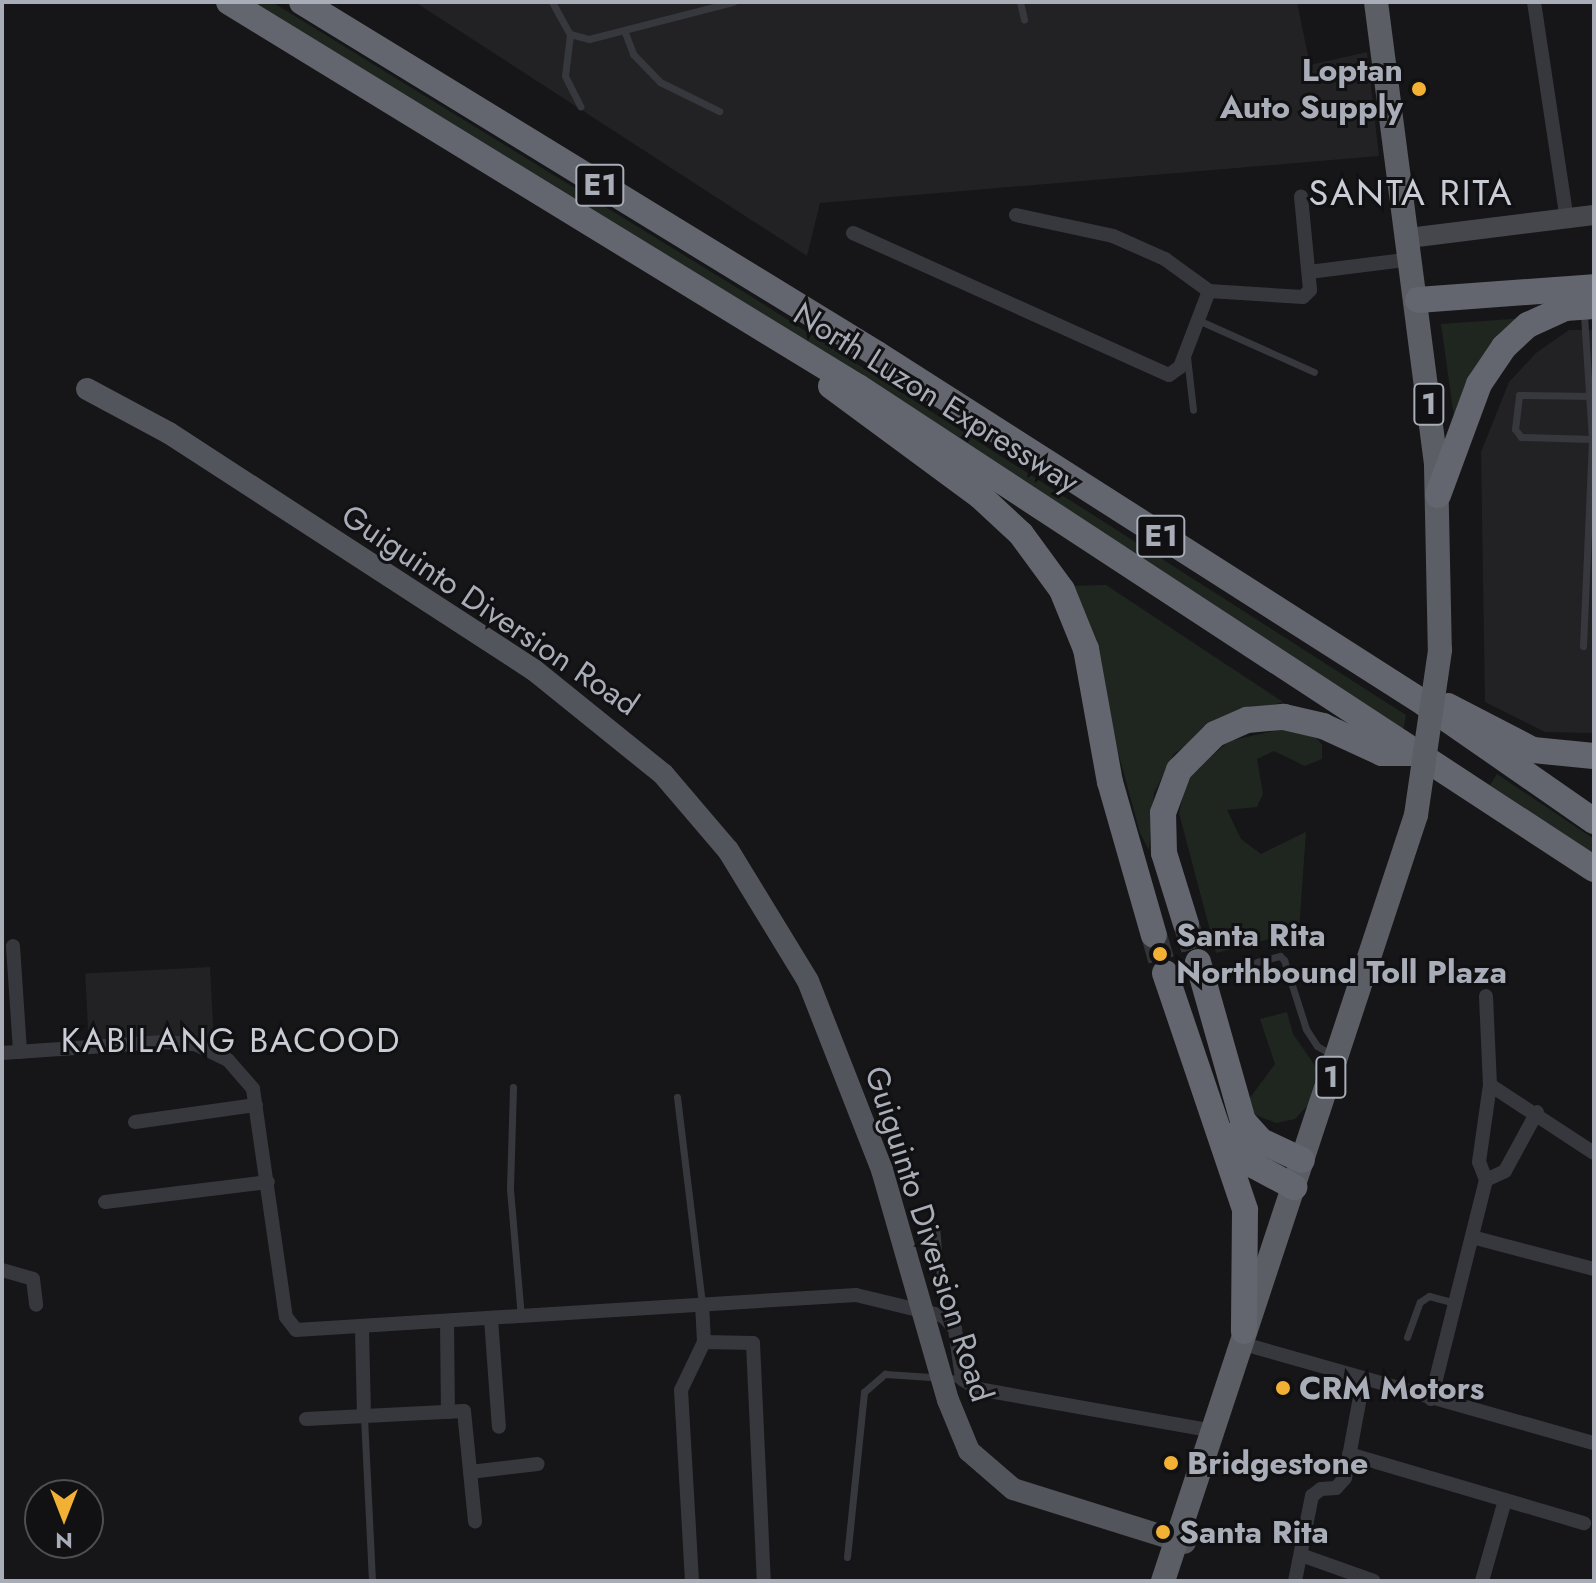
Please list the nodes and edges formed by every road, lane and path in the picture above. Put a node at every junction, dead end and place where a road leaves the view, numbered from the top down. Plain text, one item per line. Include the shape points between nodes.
1 (229, 2) edge
2 (302, 2) edge
3 (552, 2) edge
4 (733, 2) edge
5 (1020, 2) edge
6 (1376, 2) edge
7 (1534, 2) edge
8 (1024, 20) dead end
9 (624, 30) junction
10 (570, 34) junction
11 (580, 106) dead end
12 (719, 111) dead end
13 (1301, 196) dead end
14 (1016, 215) dead end
15 (1594, 215) edge
16 (1567, 219) junction
17 (853, 233) dead end
18 (1410, 249) junction
19 (1309, 272) junction
20 (1209, 291) junction
21 (1584, 299) edge
22 (1418, 307) junction
23 (1198, 320) junction
24 (1186, 349) junction
25 (815, 360) junction
26 (1314, 372) dead end
27 (87, 389) dead end
28 (1592, 398) edge
29 (1193, 410) dead end
30 (1592, 439) edge
31 (1438, 495) junction
32 (1583, 646) dead end
33 (1424, 703) junction
34 (1423, 753) junction
35 (1594, 756) edge
36 (1594, 821) edge
37 (1594, 869) edge
38 (1186, 924) tunnel mouth
39 (1154, 935) tunnel mouth
40 (13, 946) dead end
41 (1198, 962) tunnel mouth
42 (1257, 962) dead end
43 (1165, 973) tunnel mouth
44 (1486, 996) dead end
45 (20, 1052) junction
46 (2, 1053) edge
47 (1337, 1058) junction
48 (1490, 1085) junction
49 (513, 1087) dead end
50 (677, 1097) dead end
51 (256, 1105) junction
52 (1537, 1112) junction
53 (135, 1122) dead end
54 (1218, 1128) junction
55 (1594, 1153) edge
56 (1302, 1160) junction
57 (1486, 1180) junction
58 (268, 1182) junction
59 (1294, 1187) junction
60 (105, 1202) dead end
61 (936, 1225) dead end
62 (1472, 1237) junction
63 (1594, 1269) edge
64 (2, 1270) edge
65 (1456, 1303) junction
66 (36, 1305) dead end
67 (702, 1305) junction
68 (920, 1309) junction
69 (943, 1316) junction
70 (521, 1317) junction
71 (491, 1319) junction
72 (447, 1322) junction
73 (362, 1328) junction
74 (1242, 1337) junction
75 (1407, 1337) dead end
76 (704, 1342) junction
77 (962, 1379) junction
78 (1363, 1381) junction
79 (1431, 1399) junction
80 (448, 1412) junction
81 (364, 1417) junction
82 (306, 1419) dead end
83 (499, 1427) dead end
84 (1213, 1431) junction
85 (1594, 1443) edge
86 (1349, 1454) junction
87 (538, 1464) dead end
88 (470, 1472) junction
89 (1505, 1500) junction
90 (475, 1521) dead end
91 (1584, 1523) dead end
92 (1185, 1543) dead end
93 (1301, 1555) junction
94 (847, 1557) dead end
95 (372, 1581) edge
96 (692, 1581) edge
97 (764, 1581) edge
98 (1163, 1581) edge
99 (1295, 1581) edge
100 (1374, 1581) edge
101 (1482, 1581) edge

1 - 25 highway, North Luzon Expressway / E1
2 - 33 highway, North Luzon Expressway / E1 via 877,354
3 - 10 lane
4 - 9 lane
5 - 8 lane
6 - 18 highway, 1
7 - 16 street
9 - 10 lane via 589,39
9 - 12 lane via 633,54 660,82
10 - 11 lane via 565,76
13 - 19 street
14 - 20 street via 1113,236 1165,259
15 - 16 main road
16 - 18 main road
17 - 24 street via 1169,375 1180,367
18 - 19 street
18 - 22 highway, 1
19 - 20 street via 1310,290 1303,297
20 - 23 street
21 - 22 highway
21 - 28 lane
21 - 31 highway via 1528,325 1504,347 1479,384
22 - 31 highway, 1
23 - 24 street
23 - 26 lane
24 - 29 lane
25 - 34 highway, North Luzon Expressway / E1
25 - 39 highway via 835,393 979,495 1021,534 1062,590 1086,649 1110,782
27 - 68 main road, Guiguinto Diversion Road via 169,433 534,670 626,740 699,813 763,902 808,981 882,1170
28 - 30 lane
28 - 30 lane via 1519,395 1515,429 1521,437
30 - 32 lane
31 - 47 highway, 1, bridge via 1440,650 1416,815
33 - 35 highway via 1456,707 1533,750
33 - 36 highway, North Luzon Expressway / E1
34 - 37 highway, North Luzon Expressway / E1
34 - 38 highway via 1382,753 1323,726 1284,717 1247,720 1215,734 1179,770 1163,813 1164,853
40 - 45 street
41 - 56 highway via 1243,1121 1261,1141
42 - 47 lane via 1280,956 1306,1029 1317,1046
43 - 54 highway
44 - 48 street
45 - 46 street
45 - 51 street via 195,1044 228,1060 247,1079
47 - 56 highway, 1
48 - 52 street
48 - 57 street via 1479,1162
49 - 70 lane via 510,1189
50 - 67 lane
51 - 53 street
51 - 58 street
52 - 55 street
52 - 57 street via 1505,1171
54 - 59 highway via 1253,1165
54 - 74 highway via 1247,1222
56 - 59 highway, 1
57 - 62 street
58 - 60 street
58 - 73 street via 286,1317 296,1330
59 - 74 highway, 1
61 - 69 lane
62 - 63 street
62 - 65 street
64 - 66 street via 33,1279
65 - 75 lane via 1429,1296 1420,1302
65 - 79 street
67 - 68 street via 856,1295
67 - 70 street
67 - 76 street
68 - 69 street
68 - 92 main road, Guiguinto Diversion Road via 954,1418 981,1466 1032,1497
69 - 77 street via 955,1329
70 - 71 street
71 - 72 street
71 - 83 street
72 - 73 street
72 - 80 street
73 - 81 street
74 - 78 street
74 - 84 highway, 1
76 - 96 street via 681,1390
76 - 97 street via 753,1343
77 - 84 street via 978,1389
77 - 94 lane via 885,1374 864,1392
78 - 79 street
78 - 86 street
79 - 85 street
80 - 81 street
80 - 88 street via 464,1411
81 - 82 street
81 - 95 lane
84 - 98 highway, 1
86 - 89 street
86 - 93 street via 1342,1484 1312,1496
87 - 88 street
88 - 90 street
89 - 91 street
89 - 101 street
93 - 99 street
93 - 100 street

